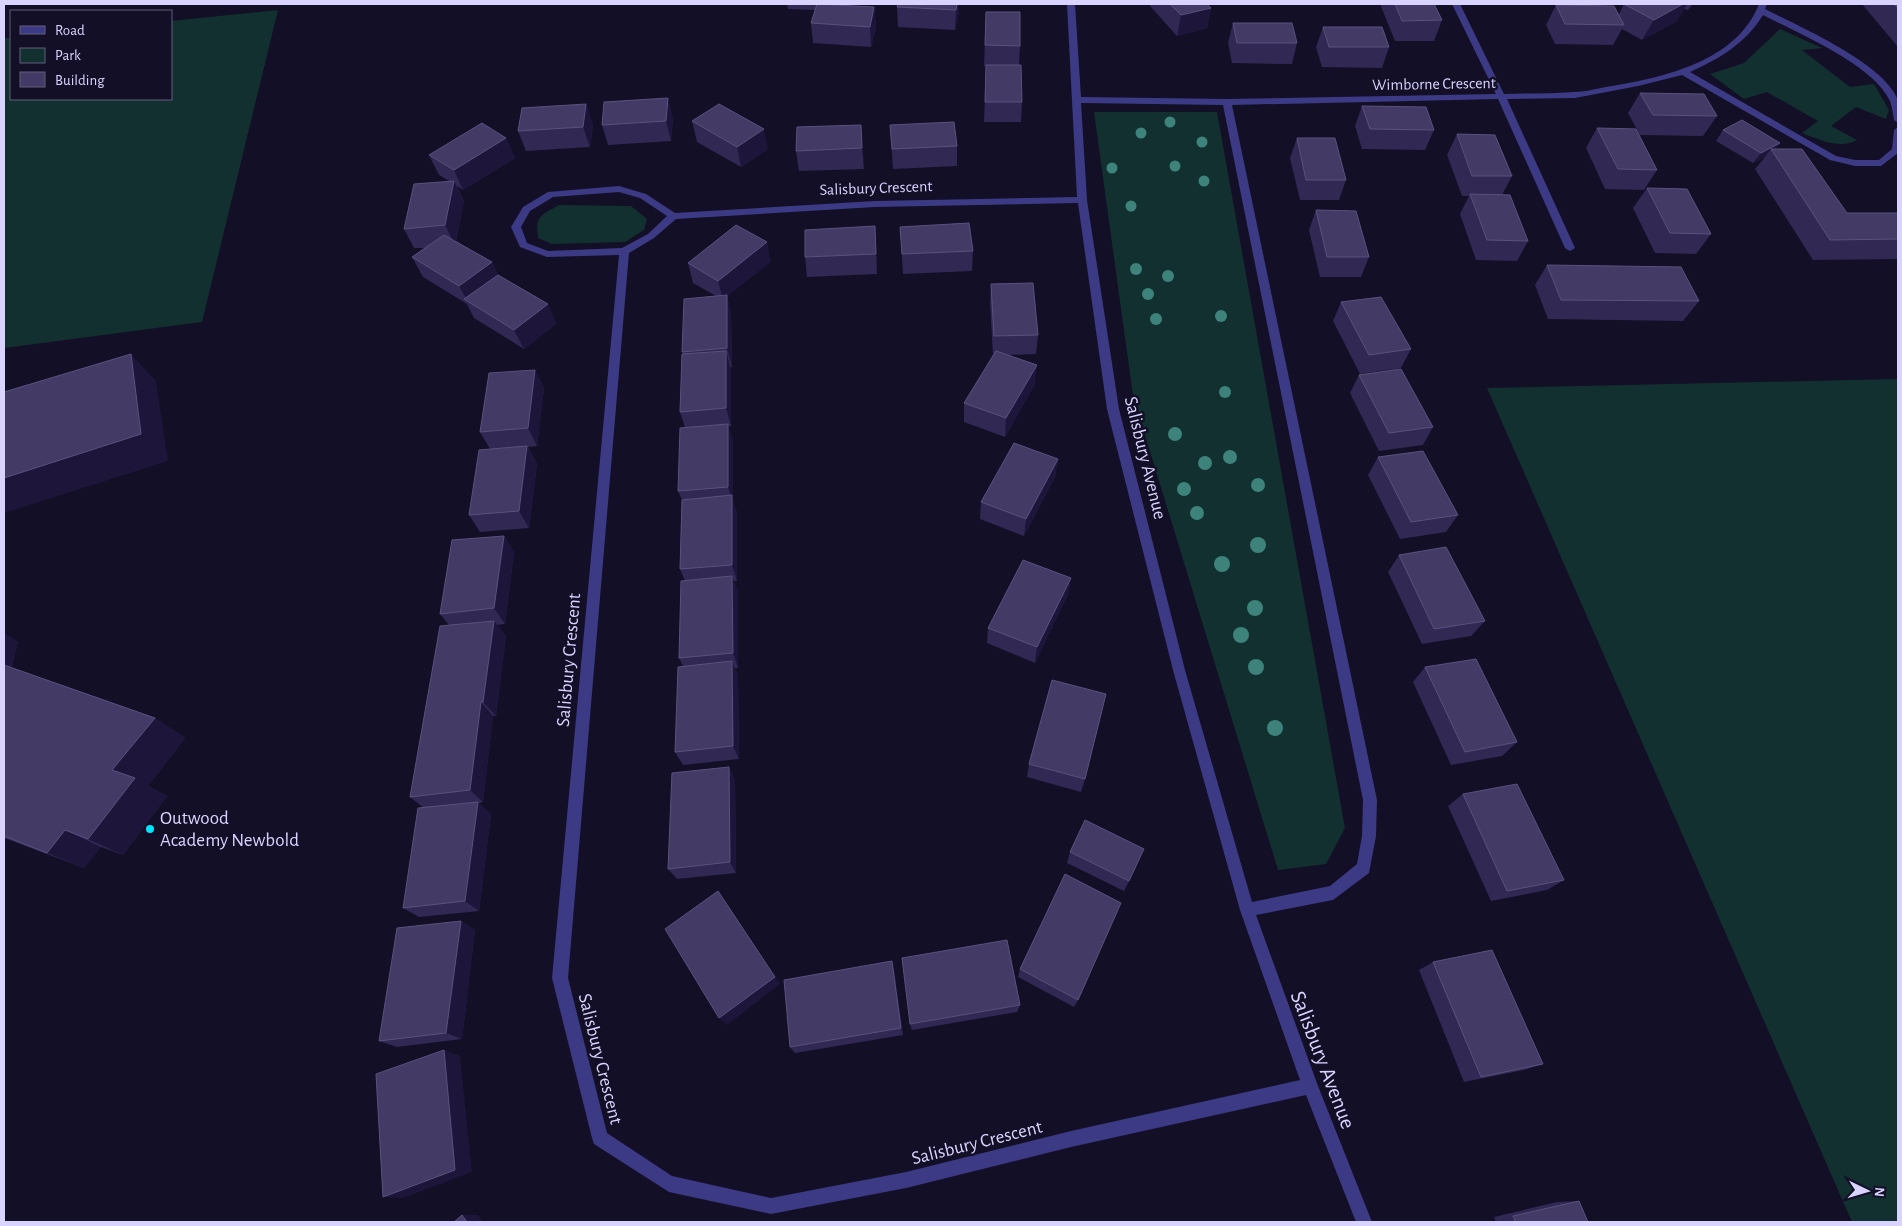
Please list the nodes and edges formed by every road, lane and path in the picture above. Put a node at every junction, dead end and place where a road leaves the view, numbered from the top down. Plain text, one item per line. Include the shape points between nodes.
1 (1071, 4) edge
2 (1456, 4) edge
3 (1762, 7) edge
4 (1683, 72) junction
5 (1502, 98) junction
6 (1075, 100) junction
7 (1228, 102) junction
8 (1898, 120) edge
9 (1898, 130) edge
10 (1082, 200) junction
11 (672, 216) junction
12 (1570, 248) dead end
13 (624, 251) junction
14 (1247, 910) junction
15 (1310, 1086) junction
16 (1364, 1222) edge

1 - 6 street, Salisbury Avenue
2 - 5 street
3 - 4 street, Wimborne Crescent via 1747,33
3 - 8 street via 1853,60 1879,81 1894,100
4 - 5 street, Wimborne Crescent via 1626,87 1575,95
4 - 9 street via 1834,158 1855,163 1881,163 1896,150
5 - 7 street, Wimborne Crescent
5 - 12 street
6 - 7 street, Wimborne Crescent
6 - 10 street, Salisbury Avenue
7 - 14 street via 1370,800 1364,868 1334,892
10 - 11 street, Salisbury Crescent via 875,204
10 - 14 street, Salisbury Avenue via 1113,409 1179,670
11 - 13 street via 651,236
11 - 13 street via 643,196 619,189 551,194 526,209 516,226 523,246 547,254
13 - 15 street, Salisbury Crescent via 560,978 600,1138 669,1184 770,1206 906,1180 1071,1139
14 - 15 street, Salisbury Avenue
15 - 16 street, Salisbury Avenue

